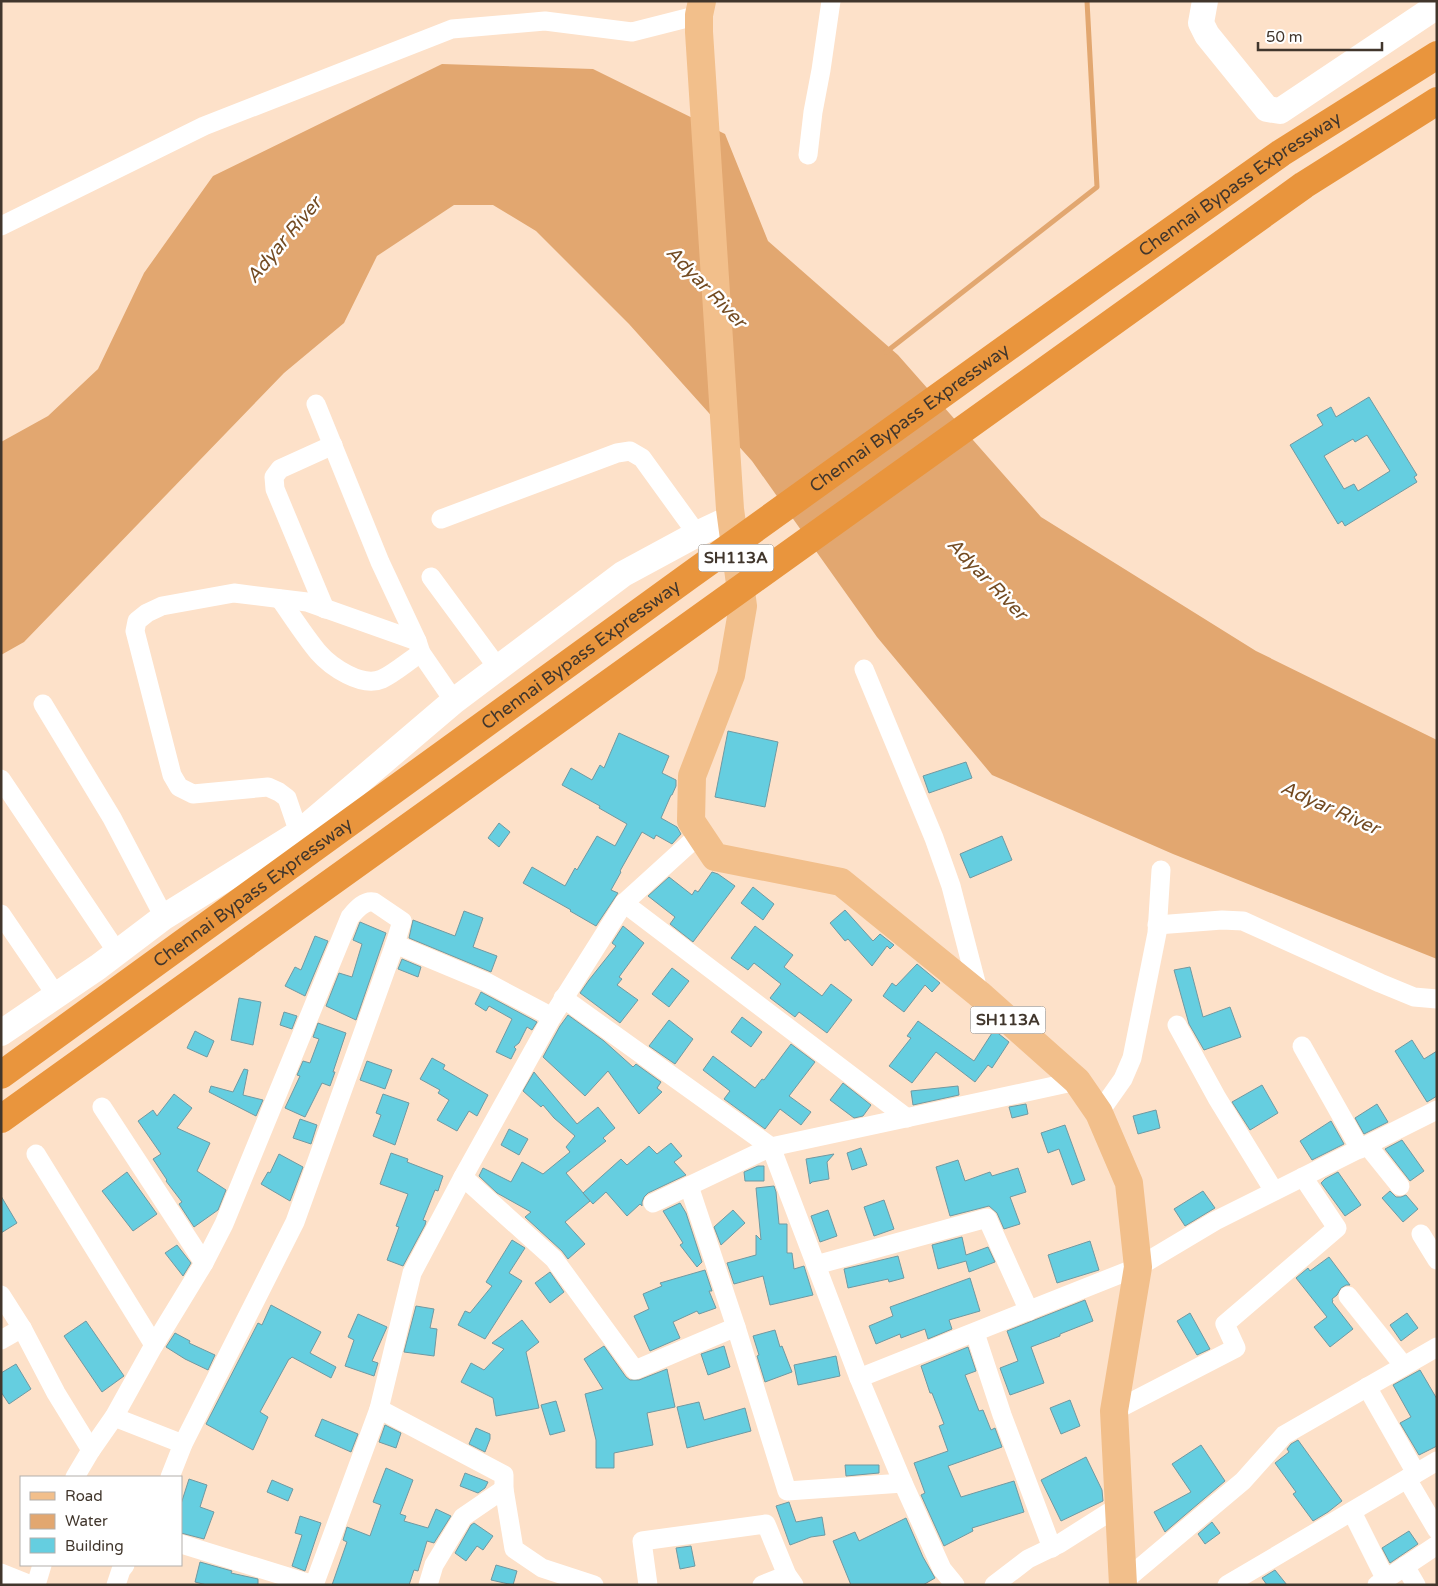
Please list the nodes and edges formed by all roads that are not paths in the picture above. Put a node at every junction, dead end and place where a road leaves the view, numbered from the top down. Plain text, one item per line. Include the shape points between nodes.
1 (831, 1) edge
2 (1205, 1) edge
3 (1437, 6) edge
4 (700, 16) edge
5 (1437, 54) edge
6 (1437, 101) edge
7 (808, 154) dead end
8 (1, 226) edge
9 (316, 404) dead end
10 (333, 445) junction
11 (731, 514) junction
12 (441, 519) dead end
13 (697, 534) junction
14 (431, 577) dead end
15 (280, 599) junction
16 (325, 608) junction
17 (419, 647) junction
18 (498, 668) junction
19 (864, 669) dead end
20 (454, 701) junction
21 (43, 704) dead end
22 (1, 779) edge
23 (299, 833) junction
24 (700, 834) junction
25 (1161, 870) dead end
26 (624, 903) junction
27 (1, 914) edge
28 (164, 918) junction
29 (1157, 925) junction
30 (395, 944) junction
31 (117, 952) junction
32 (979, 994) junction
33 (56, 995) junction
34 (563, 998) junction
35 (1437, 999) edge
36 (552, 1016) junction
37 (1176, 1025) dead end
38 (1, 1033) edge
39 (1302, 1046) dead end
40 (1, 1075) edge
41 (1077, 1081) junction
42 (102, 1107) dead end
43 (1437, 1110) edge
44 (1099, 1112) junction
45 (907, 1118) junction
46 (1, 1120) edge
47 (771, 1147) junction
48 (1364, 1147) junction
49 (36, 1154) dead end
50 (463, 1177) junction
51 (1303, 1177) junction
52 (689, 1186) junction
53 (1400, 1186) dead end
54 (1274, 1192) junction
55 (653, 1203) dead end
56 (1421, 1234) dead end
57 (1437, 1260) edge
58 (204, 1264) junction
59 (816, 1265) junction
60 (1138, 1268) junction
61 (1, 1295) edge
62 (1348, 1296) dead end
63 (1029, 1311) junction
64 (736, 1327) junction
65 (22, 1328) junction
66 (975, 1333) junction
67 (1, 1340) edge
68 (154, 1346) junction
69 (1437, 1347) edge
70 (1404, 1366) junction
71 (858, 1378) junction
72 (1367, 1387) junction
73 (379, 1409) junction
74 (1114, 1411) junction
75 (114, 1417) junction
76 (182, 1444) junction
77 (91, 1450) junction
78 (1437, 1460) edge
79 (76, 1476) edge
80 (170, 1476) edge
81 (1412, 1476) junction
82 (903, 1483) junction
83 (504, 1489) junction
84 (1119, 1506) junction
85 (1352, 1512) junction
86 (1437, 1530) edge
87 (182, 1544) edge
88 (1437, 1545) edge
89 (1052, 1548) junction
90 (42, 1566) edge
91 (124, 1566) edge
92 (1405, 1566) junction
93 (1, 1573) edge
94 (791, 1580) edge
95 (572, 1581) edge
96 (1381, 1582) edge
97 (1123, 1584) edge
98 (31, 1585) edge
99 (36, 1585) edge
100 (116, 1585) edge
101 (314, 1585) edge
102 (428, 1585) edge
103 (594, 1585) edge
104 (648, 1585) edge
105 (762, 1585) edge
106 (955, 1585) edge
107 (994, 1585) edge
108 (1227, 1585) edge
109 (1416, 1585) edge

1 - 7 street
2 - 3 street via 1201,23 1207,35 1267,109 1280,110
4 - 8 street via 632,32 545,20 452,29 204,126
4 - 11 main road, SH113A
5 - 40 highway, Chennai Bypass Expressway via 1281,153 1100,281
6 - 46 highway, Chennai Bypass Expressway via 1304,185
9 - 10 street
10 - 16 street via 280,469 274,477 275,489
10 - 17 street via 380,562
11 - 13 street
11 - 24 main road, SH113A via 743,606 731,675 692,776 691,821
12 - 13 street via 617,453 630,451 642,458
13 - 18 street via 623,574
14 - 18 street
15 - 16 street
15 - 17 street via 319,653 357,680 381,679
15 - 23 street via 234,593 162,606 138,621 136,631 172,775 179,787 193,794 268,787 287,798
16 - 17 street
17 - 20 street
18 - 20 street
19 - 32 street via 934,838
20 - 23 street
21 - 28 street via 112,818
22 - 31 street
23 - 28 street
24 - 26 street
24 - 32 main road, SH113A via 715,857 841,882
25 - 29 street
26 - 34 street
26 - 45 street
27 - 33 street
28 - 31 street
29 - 35 street via 1243,921 1414,997
29 - 44 street via 1132,1058 1123,1079
30 - 36 street via 486,982
30 - 58 street via 402,921 374,902 366,903 350,917 224,1224
30 - 76 street via 295,1222
31 - 33 street
32 - 41 main road, SH113A
33 - 38 street
34 - 36 street
34 - 47 street
36 - 50 street
37 - 54 street
39 - 48 street
41 - 44 main road, SH113A
41 - 45 street
42 - 58 street
43 - 48 street
44 - 60 main road, SH113A via 1130,1183
45 - 47 street
47 - 52 street
47 - 59 street
48 - 51 street
48 - 53 street
49 - 68 street
50 - 64 street via 554,1258 635,1370
50 - 73 street via 412,1273
51 - 54 street
51 - 74 street via 1337,1228 1226,1324 1236,1348
52 - 55 street
52 - 64 street
54 - 60 street via 1215,1221
56 - 57 street
58 - 68 street
59 - 63 street via 987,1218
59 - 71 street
60 - 63 street
60 - 74 main road, SH113A
61 - 65 street
62 - 70 street
63 - 66 street
64 - 82 street via 787,1491
65 - 67 street
65 - 77 street
66 - 71 street
66 - 89 street
68 - 75 street
69 - 70 street
70 - 72 street
71 - 82 street
72 - 81 street
72 - 97 street via 1284,1435 1243,1481
73 - 83 street via 504,1475
73 - 101 street
74 - 84 main road, SH113A
75 - 76 street
75 - 77 street
76 - 80 street
77 - 79 street
78 - 81 street
81 - 85 street
81 - 86 street
82 - 106 street via 942,1569
83 - 95 street via 514,1549 542,1568
83 - 102 street via 463,1517 434,1565
84 - 89 street
84 - 97 main road, SH113A
85 - 96 street
85 - 108 street
87 - 101 street
88 - 92 street
89 - 107 street via 1028,1559
90 - 99 street
91 - 100 street
92 - 96 street
92 - 109 street
93 - 98 street
94 - 104 street via 766,1524 642,1542
94 - 105 street
95 - 103 street

